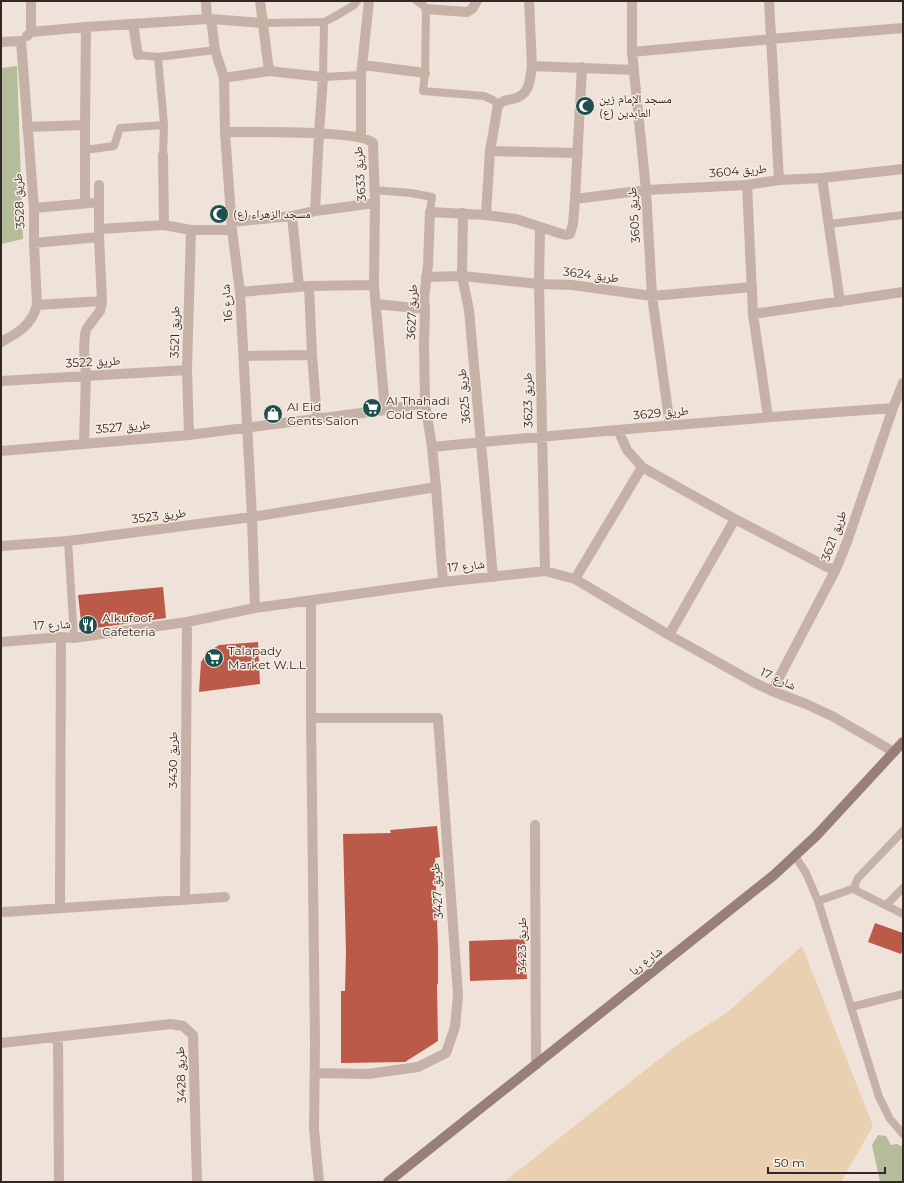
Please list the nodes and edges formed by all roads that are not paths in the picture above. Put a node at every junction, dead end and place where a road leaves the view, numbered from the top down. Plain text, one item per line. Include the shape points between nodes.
1 (31, 1) edge
2 (206, 1) edge
3 (260, 1) edge
4 (357, 1) edge
5 (369, 1) edge
6 (417, 1) edge
7 (477, 1) edge
8 (529, 1) edge
9 (632, 1) edge
10 (769, 1) edge
11 (426, 9) junction
12 (209, 19) junction
13 (324, 22) junction
14 (263, 23) junction
15 (133, 24) junction
16 (86, 27) junction
17 (903, 28) edge
18 (30, 32) junction
19 (771, 39) junction
20 (21, 41) junction
21 (1, 42) edge
22 (215, 50) junction
23 (632, 52) junction
24 (138, 55) joint
25 (158, 57) junction
26 (363, 65) junction
27 (532, 66) junction
28 (582, 67) junction
29 (634, 70) junction
30 (269, 71) junction
31 (425, 73) junction
32 (361, 76) junction
33 (323, 77) junction
34 (224, 78) junction
35 (498, 105) junction
36 (85, 125) junction
37 (164, 125) junction
38 (27, 127) junction
39 (225, 132) junction
40 (319, 133) junction
41 (360, 138) junction
42 (85, 150) junction
43 (490, 152) junction
44 (578, 153) junction
45 (163, 155) joint
46 (903, 169) edge
47 (822, 178) junction
48 (779, 180) junction
49 (99, 185) dead end
50 (747, 185) junction
51 (374, 190) junction
52 (646, 190) junction
53 (575, 199) junction
54 (100, 202) junction
55 (85, 203) junction
56 (375, 203) junction
57 (34, 208) junction
58 (315, 211) junction
59 (430, 212) junction
60 (463, 213) junction
61 (903, 214) edge
62 (486, 215) junction
63 (292, 216) junction
64 (829, 224) junction
65 (164, 225) junction
66 (232, 226) junction
67 (540, 228) junction
68 (191, 230) junction
69 (99, 233) junction
70 (34, 243) junction
71 (462, 276) junction
72 (426, 277) junction
73 (539, 284) junction
74 (374, 285) junction
75 (304, 286) junction
76 (752, 287) junction
77 (240, 292) junction
78 (903, 292) edge
79 (652, 296) junction
80 (102, 301) junction
81 (840, 302) junction
82 (376, 304) junction
83 (37, 305) junction
84 (425, 309) junction
85 (753, 314) junction
86 (1, 342) edge
87 (312, 355) junction
88 (244, 356) junction
89 (187, 370) junction
90 (86, 376) junction
91 (1, 380) edge
92 (903, 383) edge
93 (898, 402) edge
94 (425, 403) junction
95 (385, 410) junction
96 (768, 417) junction
97 (318, 418) junction
98 (670, 426) junction
99 (248, 427) junction
100 (618, 430) junction
101 (189, 435) junction
102 (542, 436) junction
103 (481, 442) junction
104 (84, 444) junction
105 (432, 447) junction
106 (1, 451) edge
107 (642, 467) junction
108 (436, 487) junction
109 (252, 517) junction
110 (735, 519) junction
111 (68, 541) junction
112 (1, 546) edge
113 (545, 571) junction
114 (835, 572) junction
115 (493, 577) junction
116 (575, 579) junction
117 (443, 582) junction
118 (311, 601) junction
119 (255, 608) junction
120 (187, 622) junction
121 (669, 635) junction
122 (61, 637) junction
123 (74, 638) junction
124 (1, 642) edge
125 (772, 691) junction
126 (311, 718) junction
127 (903, 742) edge
128 (894, 752) junction
129 (535, 825) dead end
130 (903, 832) edge
131 (796, 856) junction
132 (856, 888) junction
133 (903, 888) edge
134 (225, 897) dead end
135 (185, 900) junction
136 (818, 901) junction
137 (886, 905) junction
138 (60, 908) junction
139 (4, 912) dead end
140 (903, 914) edge
141 (903, 994) edge
142 (851, 1007) junction
143 (58, 1037) junction
144 (1, 1043) edge
145 (536, 1065) junction
146 (315, 1073) junction
147 (903, 1134) edge
148 (59, 1182) edge
149 (197, 1182) edge
150 (319, 1182) edge
151 (388, 1182) edge

1 - 18 street
2 - 12 street, شارع 16
3 - 14 street
4 - 13 lane
5 - 26 street
6 - 11 lane
7 - 11 street via 467,12
8 - 27 street
9 - 23 street, طريق 3605
10 - 19 street
11 - 31 lane
12 - 14 street
12 - 15 street
12 - 22 street, شارع 16
13 - 14 lane
13 - 33 lane
14 - 30 street
15 - 16 street
15 - 24 street
16 - 18 street
16 - 36 street
17 - 19 street
18 - 20 street
19 - 23 street
19 - 48 street
20 - 21 street
20 - 38 street, طريق 3528
22 - 25 lane
22 - 34 street, شارع 16
23 - 29 street, طريق 3605
24 - 25 lane
25 - 37 lane
26 - 31 street
26 - 32 street
27 - 28 street
27 - 35 street via 526,91 519,98
28 - 29 street
28 - 44 street
29 - 52 street, طريق 3605
30 - 33 street
30 - 34 street
31 - 35 lane via 423,91 484,96
32 - 33 lane
32 - 41 street
33 - 40 street
34 - 39 street, شارع 16
35 - 43 street
36 - 38 street
36 - 42 street
37 - 42 lane via 120,128 113,147
37 - 45 lane
38 - 57 street, طريق 3528
39 - 40 street, طريق 3633
39 - 66 street, شارع 16
40 - 41 street, طريق 3633
40 - 58 street
41 - 51 street, طريق 3633 via 373,142
42 - 55 street
43 - 44 street
43 - 62 street
44 - 53 street
45 - 65 street
46 - 47 street, طريق 3604
47 - 48 street, طريق 3604
47 - 64 street
48 - 50 street, طريق 3604
49 - 54 street
50 - 52 street, طريق 3604
50 - 76 street
51 - 56 street, طريق 3633
51 - 59 lane, طريق 3627 via 432,197
52 - 53 street, طريق 3604
52 - 79 street, طريق 3605
53 - 67 street via 574,224 570,234
54 - 55 street
54 - 69 street
55 - 57 street
56 - 58 street
56 - 74 street, طريق 3633
57 - 70 street, طريق 3528
58 - 63 street
59 - 60 street
59 - 72 street, طريق 3627
60 - 62 street
60 - 71 street, طريق 3625
61 - 64 lane
62 - 67 street via 516,220
63 - 66 street
63 - 75 street
64 - 81 street
65 - 68 street
65 - 69 street
66 - 68 street
66 - 77 street, شارع 16
67 - 73 street, طريق 3623
68 - 89 street, طريق 3521
69 - 70 street
69 - 80 street
70 - 83 street, طريق 3528
71 - 72 street, طريق 3624
71 - 73 street, طريق 3624
71 - 103 street, طريق 3625 via 469,310
72 - 84 street, طريق 3627
73 - 79 street, طريق 3624 via 572,285
73 - 102 street, طريق 3623
74 - 75 street
74 - 82 street, طريق 3633
75 - 77 street
75 - 87 street
76 - 79 street, طريق 3624
76 - 85 street
77 - 88 street, شارع 16
78 - 81 street
79 - 98 street, طريق 3605
80 - 83 street
80 - 90 street via 100,310 85,334
81 - 85 street
82 - 84 street
82 - 95 street, طريق 3633
83 - 86 street, طريق 3528 via 31,321 15,335
84 - 94 street, طريق 3627
85 - 96 street
87 - 88 street
87 - 97 street
88 - 99 street, شارع 16
89 - 90 street, طريق 3522
89 - 101 street, طريق 3521
90 - 91 street, طريق 3522
90 - 104 street
92 - 93 street, طريق 3621
93 - 96 street, طريق 3629
93 - 114 street, طريق 3621
94 - 95 street
94 - 105 street, طريق 3627
95 - 97 street
96 - 98 street, طريق 3629
97 - 99 street
98 - 100 street, طريق 3629
99 - 101 street, طريق 3527
99 - 109 street, شارع 16
100 - 102 street, طريق 3629
100 - 107 street via 627,450
101 - 104 street, طريق 3527
102 - 103 street, طريق 3629
102 - 113 street, طريق 3623
103 - 105 street, طريق 3629
103 - 115 street, طريق 3625
104 - 106 street, طريق 3527
105 - 108 street, طريق 3627
107 - 110 street
107 - 116 street
108 - 109 street
108 - 117 street, طريق 3627
109 - 111 street, طريق 3523
109 - 119 street, شارع 16
110 - 114 street
110 - 121 street
111 - 112 street, طريق 3523
111 - 123 lane
113 - 115 street, شارع 17
113 - 116 street, شارع 17
114 - 125 street, طريق 3621
115 - 117 street, شارع 17
116 - 121 street, شارع 17
117 - 118 street, شارع 17
118 - 119 street, شارع 17
118 - 126 street
119 - 120 street, شارع 17
120 - 123 street, شارع 17
120 - 135 street, طريق 3430
121 - 125 street, شارع 17
122 - 123 street, شارع 17
122 - 124 street, شارع 17
122 - 138 street
125 - 128 street, شارع 17 via 832,716
126 - 146 street
126 - 146 street, طريق 3427 via 438,718 458,995 455,1027 446,1053 418,1067 368,1074
127 - 128 main road, شارع ريا
128 - 131 main road, شارع ريا
129 - 145 street, طريق 3423
130 - 132 lane via 858,878
131 - 136 lane
131 - 145 main road, شارع ريا
132 - 136 lane
132 - 137 lane via 857,891
133 - 137 lane
134 - 135 street
135 - 138 street
136 - 142 lane
137 - 140 lane
138 - 139 street
141 - 142 lane
142 - 147 lane via 880,1101 890,1119
143 - 144 street, طريق 3428
143 - 148 street
143 - 149 street, طريق 3428 via 171,1024 183,1026 193,1035
145 - 151 main road, شارع ريا
146 - 150 street via 314,1129

